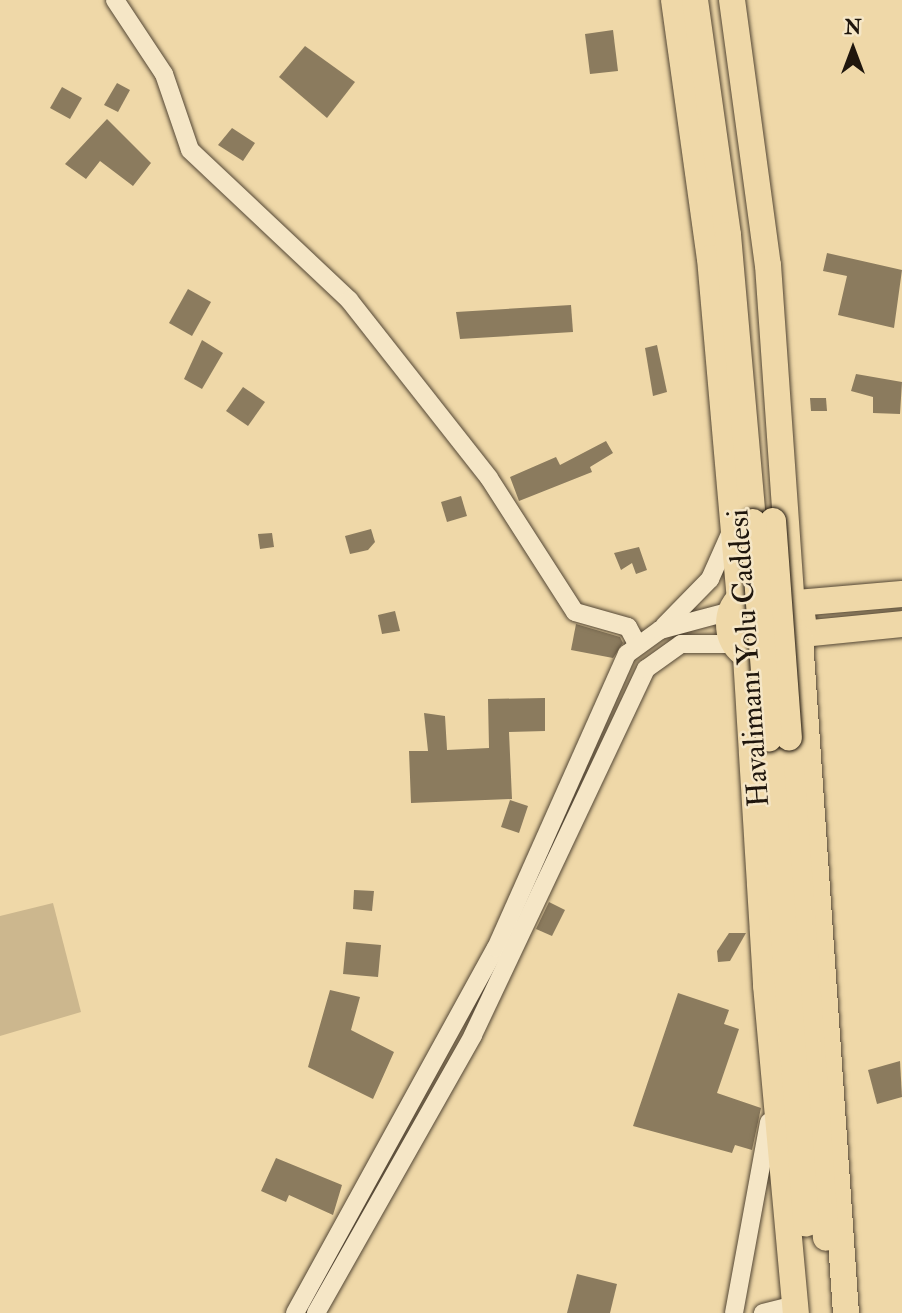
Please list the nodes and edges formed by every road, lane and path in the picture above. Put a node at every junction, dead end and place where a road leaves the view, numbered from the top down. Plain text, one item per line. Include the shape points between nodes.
1 (115, 0) edge
2 (674, 0) edge
3 (695, 0) edge
4 (714, 0) edge
5 (732, 0) edge
6 (752, 520) junction
7 (902, 594) edge
8 (794, 600) junction
9 (735, 605) junction
10 (902, 624) edge
11 (660, 630) junction
12 (801, 637) junction
13 (637, 644) junction
14 (740, 650) junction
15 (779, 737) junction
16 (769, 1122) dead end
17 (801, 1310) edge
18 (295, 1313) edge
19 (316, 1313) edge
20 (734, 1313) edge
21 (763, 1313) edge
22 (832, 1313) edge
23 (846, 1313) edge

1 - 13 street via 164,74 190,150 349,300 489,478 575,612 628,627
2 - 6 highway via 709,258
3 - 6 highway, Havalimanı Yolu Caddesi via 728,235
4 - 6 highway, Havalimanı Yolu Caddesi via 748,232
5 - 8 highway via 768,265
6 - 9 highway
6 - 11 street via 729,541 710,579
6 - 15 highway, Havalimanı Yolu Caddesi, bridge
7 - 8 highway
8 - 9 highway via 761,587
8 - 12 highway
9 - 11 street
9 - 14 highway
10 - 12 highway
11 - 13 street
12 - 14 highway via 780,659
12 - 23 highway
13 - 18 street via 627,654 496,948
14 - 17 highway
14 - 19 street via 681,645 646,669 473,1035
15 - 17 highway, Havalimanı Yolu Caddesi
15 - 22 highway, Havalimanı Yolu Caddesi
16 - 20 street
17 - 21 street

